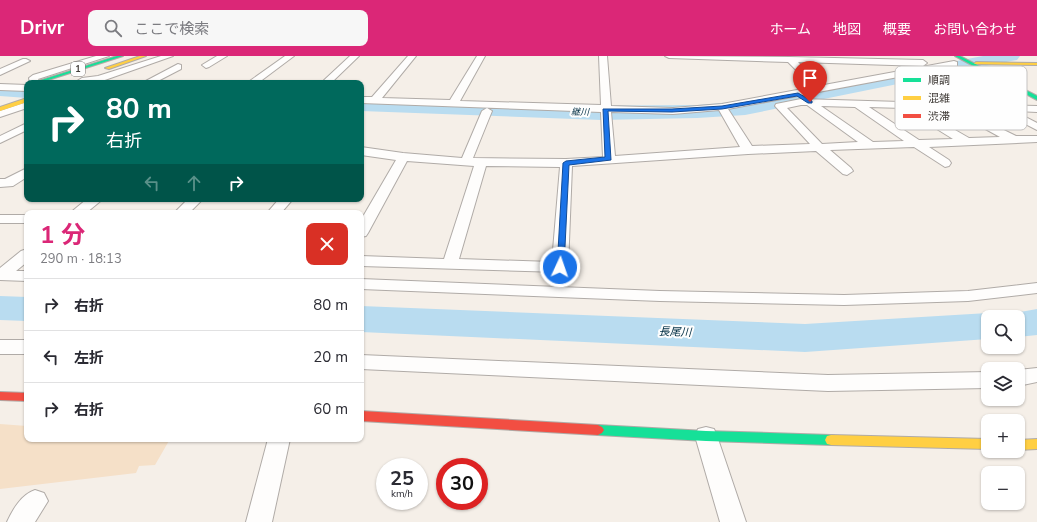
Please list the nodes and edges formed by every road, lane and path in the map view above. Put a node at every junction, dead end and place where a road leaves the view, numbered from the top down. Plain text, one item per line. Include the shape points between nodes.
1 (105, 56) edge
2 (121, 56) edge
3 (130, 56) edge
4 (144, 56) edge
5 (156, 56) edge
6 (169, 56) edge
7 (223, 56) edge
8 (290, 56) edge
9 (355, 56) edge
10 (412, 56) edge
11 (481, 56) edge
12 (603, 56) edge
13 (669, 56) edge
14 (698, 56) edge
15 (822, 58) edge
16 (790, 59) junction
17 (956, 60) edge
18 (26, 61) dead end
19 (971, 63) junction
20 (1037, 64) edge
21 (206, 66) dead end
22 (929, 66) edge
23 (977, 66) edge
24 (178, 67) dead end
25 (0, 72) edge
26 (895, 73) edge
27 (34, 80) edge
28 (45, 80) edge
29 (54, 80) edge
30 (70, 80) edge
31 (84, 80) edge
32 (99, 80) edge
33 (153, 80) edge
34 (256, 80) edge
35 (329, 80) edge
36 (0, 87) edge
37 (24, 87) edge
38 (24, 87) edge
39 (24, 87) edge
40 (824, 89) junction
41 (1027, 93) edge
42 (0, 94) edge
43 (798, 94) junction
44 (24, 95) edge
45 (0, 97) edge
46 (1037, 98) edge
47 (364, 100) edge
48 (24, 101) edge
49 (374, 101) junction
50 (810, 102) junction
51 (0, 103) edge
52 (453, 104) junction
53 (858, 104) junction
54 (895, 105) edge
55 (24, 106) edge
56 (0, 109) edge
57 (1027, 109) edge
58 (1037, 109) edge
59 (605, 110) junction
60 (724, 110) junction
61 (487, 111) dead end
62 (0, 114) edge
63 (1027, 122) edge
64 (1037, 127) edge
65 (24, 128) edge
66 (895, 128) edge
67 (898, 130) edge
68 (947, 130) edge
69 (995, 130) edge
70 (0, 140) edge
71 (1014, 140) junction
72 (1037, 140) edge
73 (967, 142) junction
74 (919, 144) junction
75 (871, 146) junction
76 (820, 148) junction
77 (748, 150) junction
78 (364, 151) edge
79 (404, 158) junction
80 (609, 159) junction
81 (466, 162) junction
82 (481, 163) junction
83 (566, 163) junction
84 (945, 163) dead end
85 (847, 171) dead end
86 (24, 174) edge
87 (0, 183) edge
88 (92, 202) edge
89 (193, 202) edge
90 (283, 202) edge
91 (81, 210) edge
92 (183, 210) edge
93 (277, 210) edge
94 (0, 219) edge
95 (24, 219) edge
96 (364, 228) edge
97 (24, 258) edge
98 (364, 261) edge
99 (450, 264) junction
100 (9, 279) edge
101 (364, 284) edge
102 (1037, 288) edge
103 (0, 347) edge
104 (24, 347) edge
105 (364, 362) edge
106 (1037, 375) edge
107 (1025, 377) edge
108 (981, 380) edge
109 (0, 396) edge
110 (24, 397) edge
111 (364, 416) edge
112 (706, 436) junction
113 (278, 442) edge
114 (981, 444) edge
115 (1037, 444) edge
116 (1025, 445) edge
117 (35, 501) dead end
118 (20, 522) edge
119 (259, 522) edge
120 (732, 522) edge

1 - 27 street via 33,78
2 - 28 main road, 1
3 - 29 main road, 1
4 - 30 main road, 1
5 - 31 main road, 1
6 - 32 street
7 - 21 street
8 - 34 street
9 - 35 street
10 - 49 street
11 - 52 street
12 - 59 street
13 - 14 street
14 - 16 street
15 - 16 street
15 - 17 street
16 - 40 street via 814,84
17 - 19 main road
17 - 22 street
18 - 25 street
19 - 20 main road
19 - 23 main road
24 - 33 street
26 - 40 street
36 - 37 street
38 - 42 main road
39 - 45 main road
40 - 43 street
41 - 46 main road
43 - 50 street
43 - 60 street
44 - 51 main road
47 - 49 street
48 - 56 main road
49 - 52 street
50 - 53 street
50 - 75 street
50 - 76 street via 780,106
52 - 59 street
53 - 54 street
53 - 66 street
55 - 62 street
57 - 58 street
59 - 60 street
59 - 80 street
60 - 77 street
61 - 81 street
63 - 64 street
65 - 70 street
67 - 74 street
68 - 73 street
69 - 71 street
71 - 72 street
71 - 73 street
73 - 74 street
74 - 75 street
74 - 84 street
75 - 76 street
76 - 77 street
76 - 85 street
77 - 80 street
78 - 79 street
79 - 81 street
79 - 96 street
80 - 83 street
81 - 82 street
82 - 83 street
82 - 99 street
83 - 99 street via 560,267
86 - 87 street via 8,183
88 - 91 street
89 - 92 street
90 - 93 street
94 - 95 street
97 - 100 street
98 - 99 street
101 - 102 street via 660,296 844,300 968,296
103 - 104 street
105 - 108 street via 828,383
106 - 107 street
109 - 110 main road
111 - 112 main road
112 - 114 main road
112 - 120 street
113 - 119 street
115 - 116 main road
117 - 118 street

